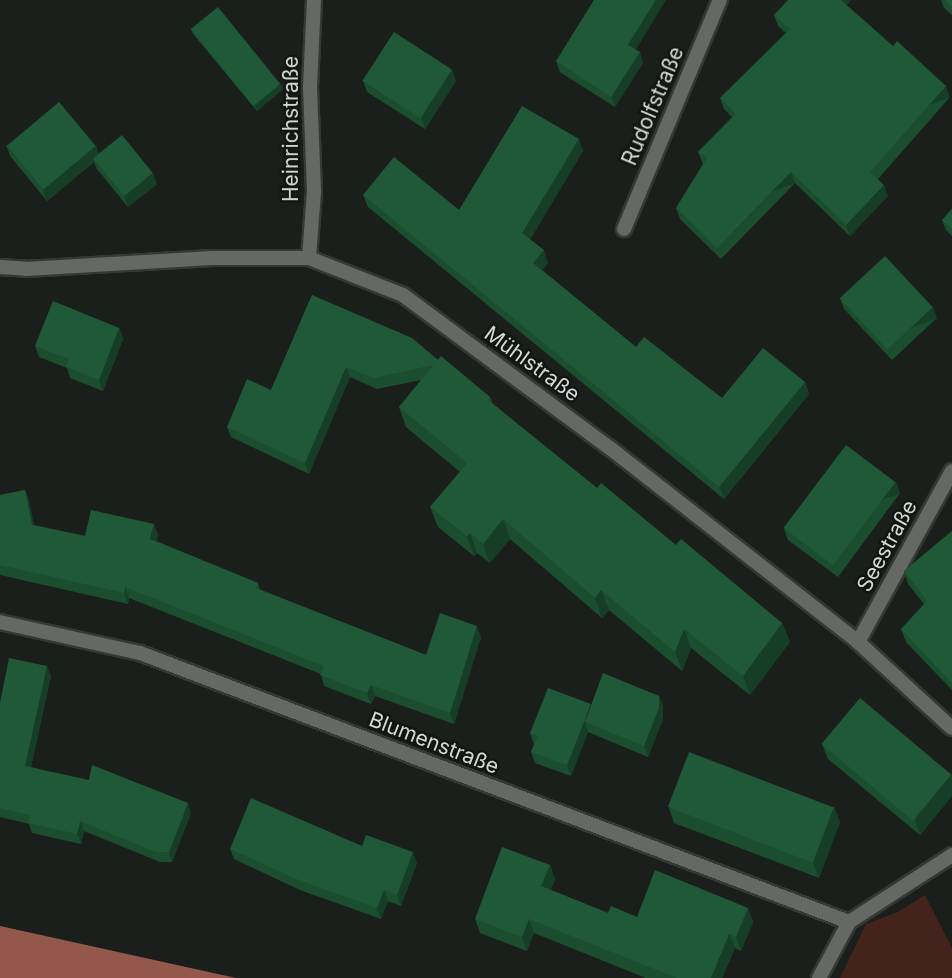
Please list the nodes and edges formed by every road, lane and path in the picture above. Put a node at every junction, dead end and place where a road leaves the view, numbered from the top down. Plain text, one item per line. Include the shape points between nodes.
1 (314, 0) edge
2 (720, 0) edge
3 (624, 229) dead end
4 (309, 258) junction
5 (0, 267) edge
6 (952, 471) edge
7 (0, 622) edge
8 (858, 642) junction
9 (952, 728) edge
10 (952, 855) edge
11 (849, 922) junction
12 (819, 978) edge

1 - 4 street, Heinrichstraße via 310,87 314,191
2 - 3 street, Rudolfstraße
4 - 5 street, Mühlstraße
4 - 8 street, Mühlstraße via 403,295 610,448
6 - 8 street, Seestraße
7 - 11 street, Blumenstraße via 140,653
8 - 9 street, Mühlstraße
10 - 11 street
11 - 12 street

